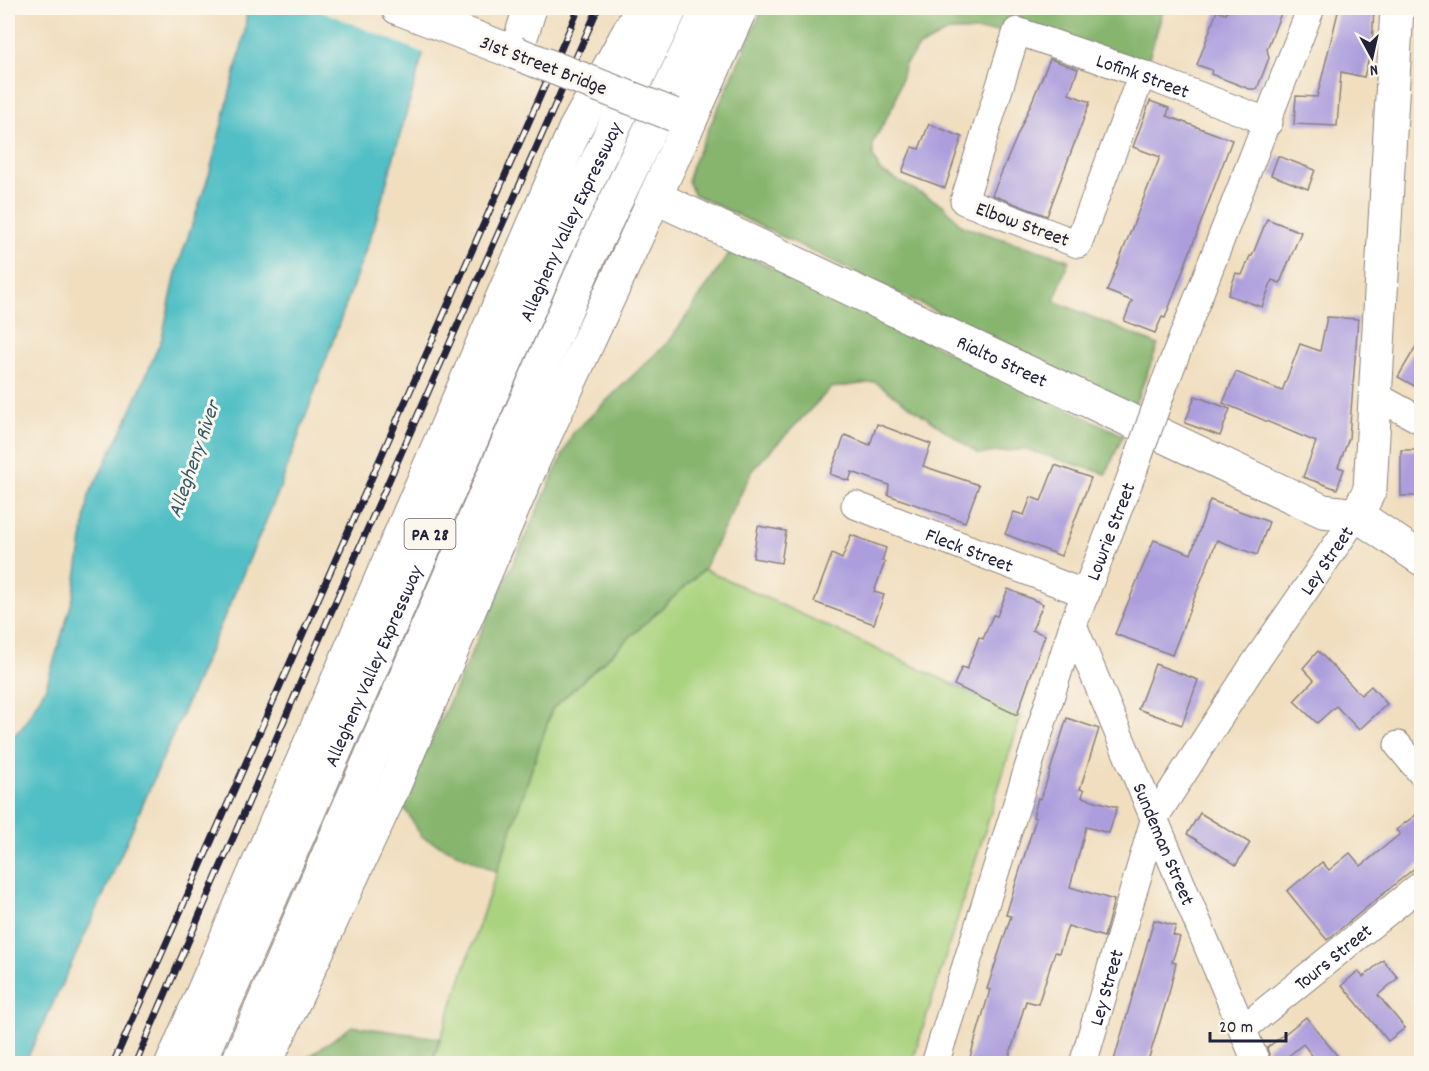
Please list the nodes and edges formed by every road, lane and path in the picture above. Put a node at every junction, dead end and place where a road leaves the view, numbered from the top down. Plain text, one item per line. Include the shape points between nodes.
1 (398, 8) edge
2 (530, 8) edge
3 (642, 8) edge
4 (670, 8) edge
5 (708, 8) edge
6 (741, 8) edge
7 (1311, 8) edge
8 (1397, 8) edge
9 (1017, 31) joint
10 (516, 53) junction
11 (1142, 74) junction
12 (600, 85) junction
13 (682, 118) junction
14 (1269, 122) junction
15 (655, 197) junction
16 (1376, 396) junction
17 (1422, 421) edge
18 (855, 505) dead end
19 (1357, 515) junction
20 (1422, 559) edge
21 (1086, 594) junction
22 (1073, 625) junction
23 (1398, 745) dead end
24 (1422, 774) edge
25 (1155, 817) junction
26 (1422, 884) edge
27 (1244, 1028) junction
28 (172, 1064) edge
29 (198, 1064) edge
30 (237, 1064) edge
31 (265, 1064) edge
32 (935, 1064) edge
33 (1083, 1064) edge
34 (1257, 1064) edge

1 - 10 main road, 31st Street Bridge
2 - 10 main road
3 - 12 main road
4 - 29 main road, Allegheny Valley Expressway / PA 28 via 556,247
5 - 30 main road, Allegheny Valley Expressway / PA 28 via 584,269
6 - 13 main road
7 - 14 street, Lowrie Street
8 - 16 main road, Ley Street
9 - 11 street, Lofink Street
9 - 11 street, Elbow Street via 964,201 1078,244
10 - 12 main road, 31st Street Bridge, bridge
11 - 14 street, Lofink Street
12 - 13 main road, 31st Street Bridge, bridge
12 - 28 main road via 575,129
13 - 15 main road
14 - 21 street, Lowrie Street, bridge
15 - 19 main road, Rialto Street via 1323,511
15 - 31 main road via 535,457 393,788
16 - 17 street
16 - 19 main road, Ley Street via 1370,489
18 - 21 street, Fleck Street
19 - 20 main road, Rialto Street
19 - 25 street, Ley Street
21 - 22 street, Lowrie Street
22 - 25 street, Sundeman Street
22 - 32 street, Lowrie Street
23 - 24 street
25 - 27 street, Sundeman Street
25 - 33 street, Ley Street
26 - 27 street, Tours Street
27 - 34 street, Sundeman Street

